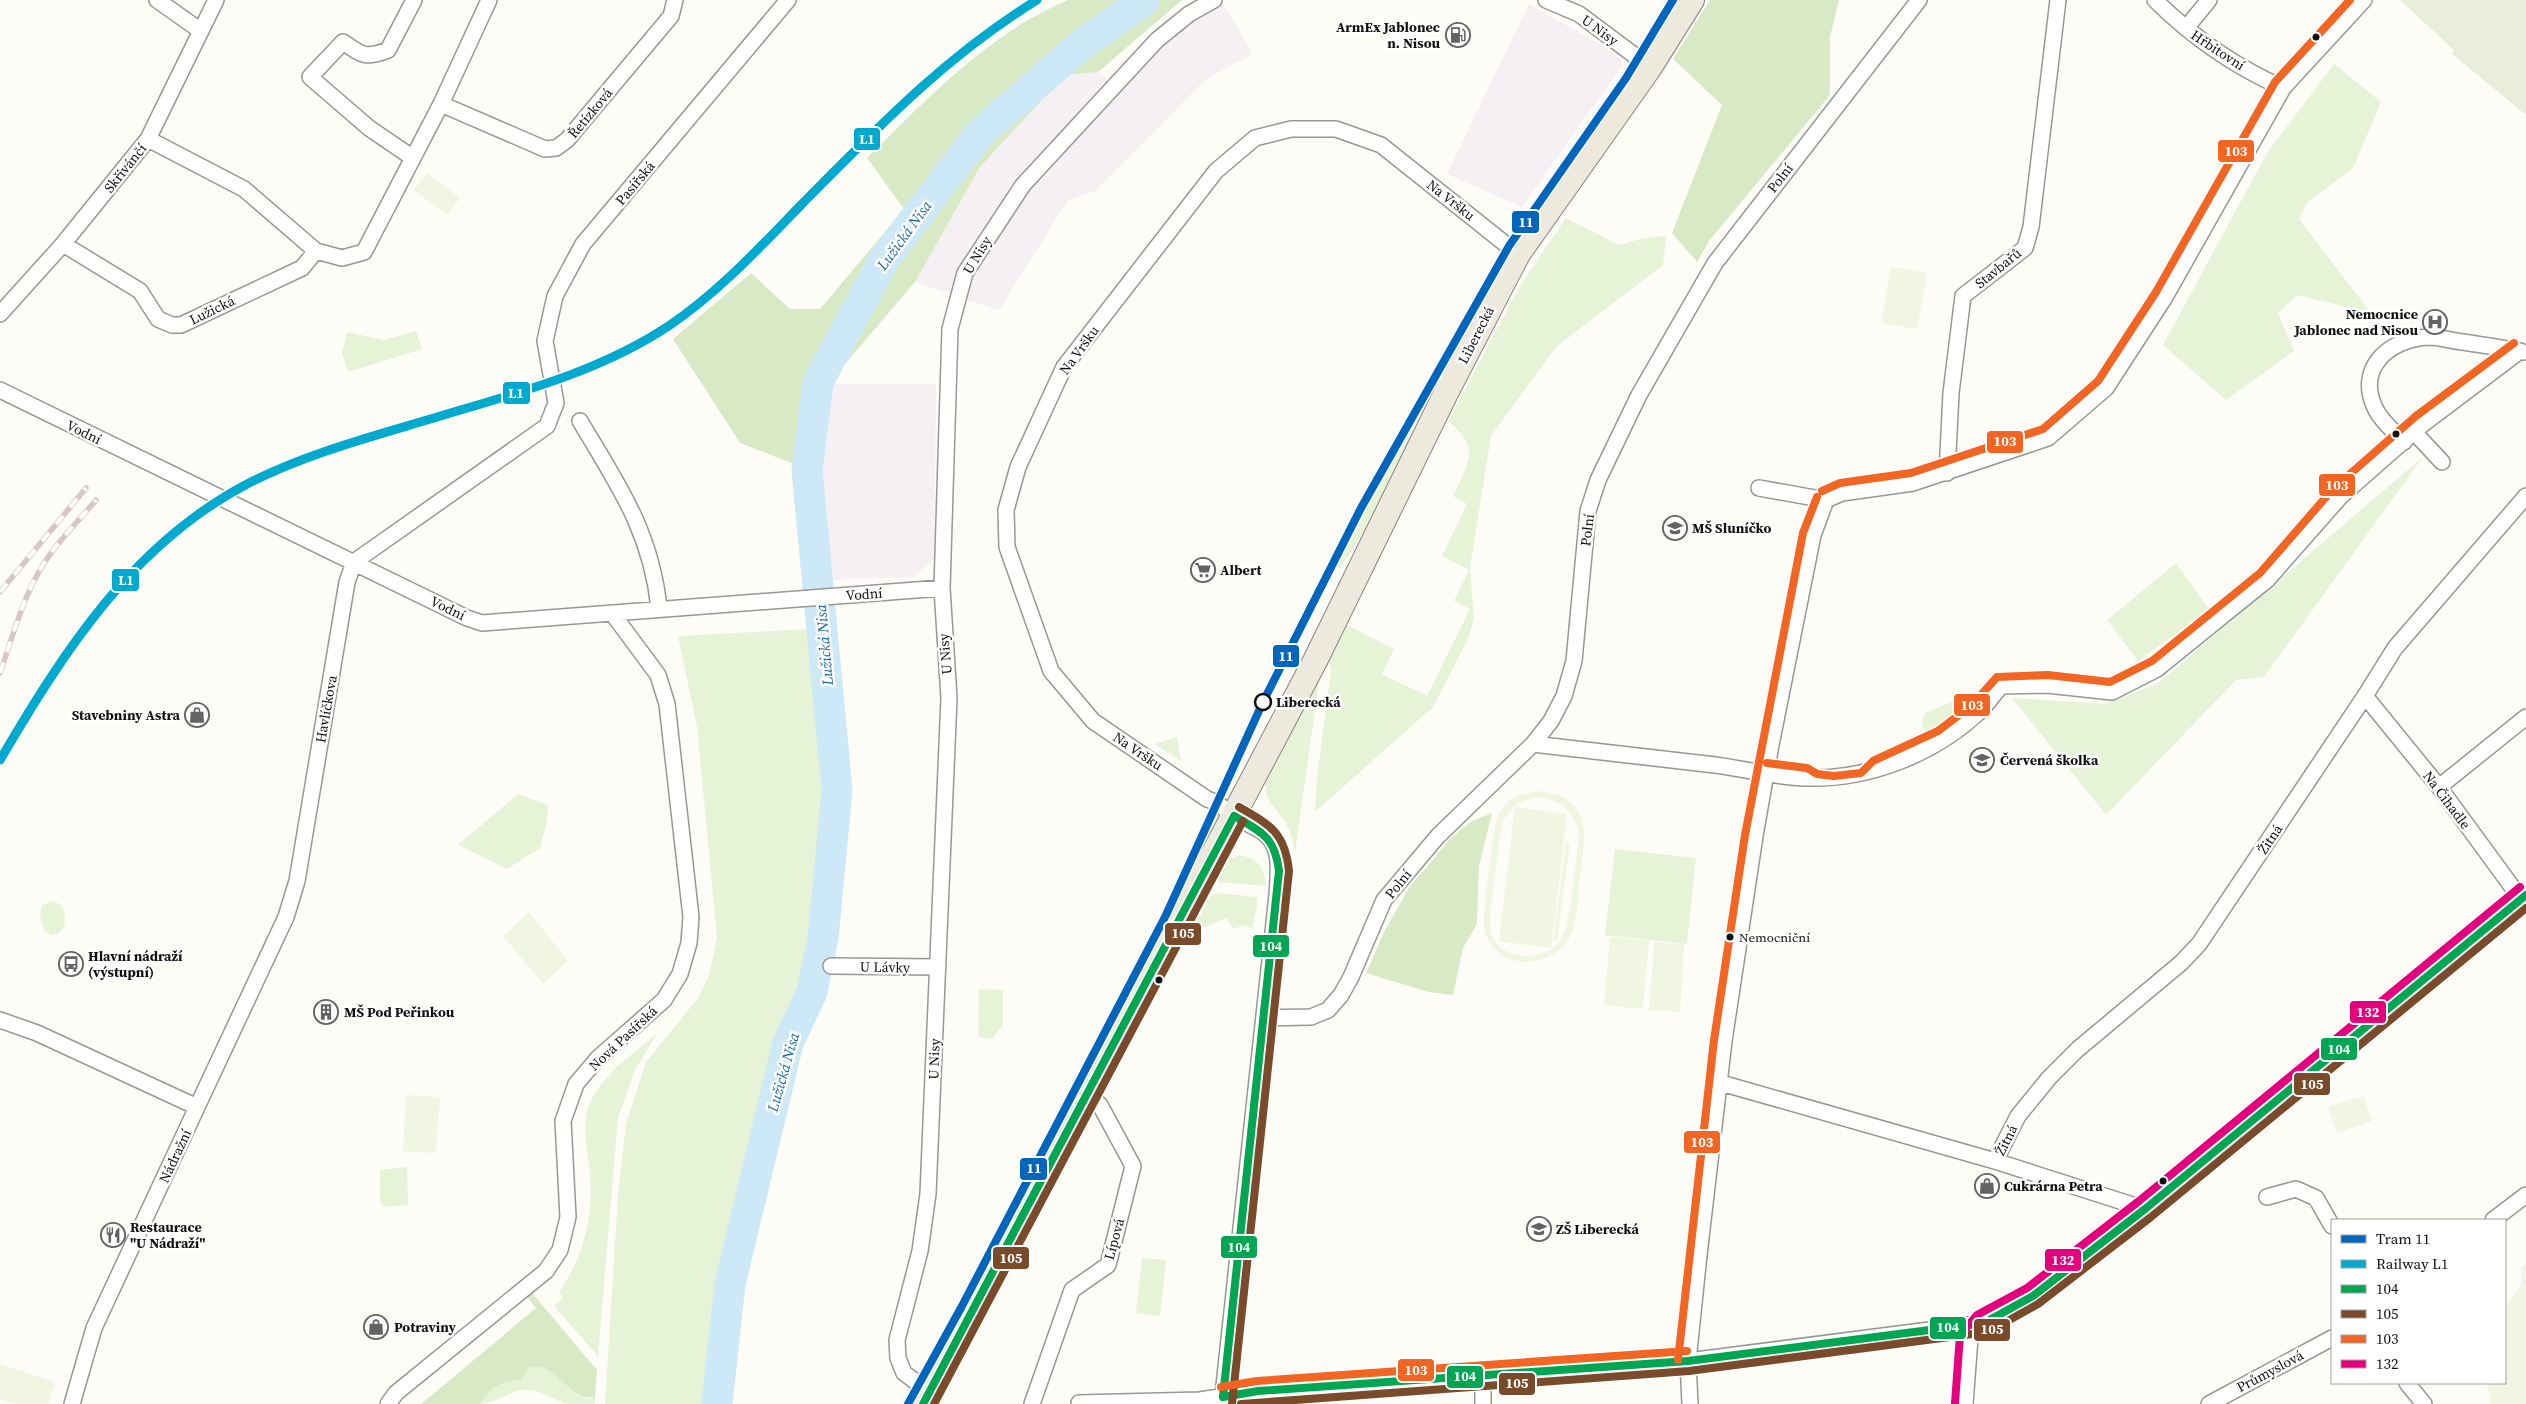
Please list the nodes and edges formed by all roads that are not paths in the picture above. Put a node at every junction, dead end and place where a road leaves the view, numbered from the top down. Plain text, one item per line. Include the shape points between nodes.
1 (157, 0) edge
2 (216, 0) edge
3 (414, 0) edge
4 (489, 0) edge
5 (675, 0) edge
6 (788, 0) edge
7 (1214, 0) edge
8 (1546, 0) edge
9 (1692, 0) edge
10 (1919, 0) edge
11 (2058, 0) edge
12 (2155, 0) edge
13 (2209, 0) edge
14 (2364, 0) edge
15 (2186, 28) junction
16 (201, 31) junction
17 (1650, 67) junction
18 (2283, 88) junction
19 (441, 104) junction
20 (148, 139) junction
21 (413, 158) junction
22 (63, 244) junction
23 (316, 250) junction
24 (1518, 254) junction
25 (0, 314) edge
26 (2523, 352) edge
27 (0, 390) edge
28 (580, 421) dead end
29 (2409, 437) junction
30 (2442, 462) dead end
31 (1947, 473) junction
32 (1759, 488) dead end
33 (2526, 496) edge
34 (1826, 500) junction
35 (354, 562) junction
36 (942, 588) junction
37 (659, 608) junction
38 (612, 613) junction
39 (2365, 696) junction
40 (2526, 717) edge
41 (1533, 744) junction
42 (1878, 770) junction
43 (1766, 773) junction
44 (1805, 778) junction
45 (2439, 787) junction
46 (1234, 816) junction
47 (2524, 900) edge
48 (831, 966) dead end
49 (938, 967) junction
50 (1264, 1018) junction
51 (0, 1020) edge
52 (1721, 1083) junction
53 (1087, 1096) junction
54 (197, 1107) junction
55 (1995, 1161) junction
56 (2526, 1195) edge
57 (2267, 1197) dead end
58 (2145, 1209) junction
59 (2494, 1219) edge
60 (2331, 1224) edge
61 (1984, 1323) junction
62 (2331, 1338) edge
63 (1688, 1361) junction
64 (1482, 1376) junction
65 (2409, 1384) edge
66 (926, 1398) edge
67 (1222, 1401) edge
68 (1079, 1403) edge
69 (72, 1404) edge
70 (388, 1404) edge
71 (1032, 1404) edge
72 (1483, 1404) edge
73 (1690, 1404) edge
74 (1965, 1404) edge
75 (2208, 1404) edge
76 (2424, 1404) edge

1 - 16 street
2 - 16 street, Skřivánčí
3 - 21 street via 388,50 362,56 342,42 310,77 369,128
4 - 19 street
5 - 19 street, Řetízková via 671,16 568,140 556,148 545,148
6 - 35 street, Pasířská via 583,244 554,296 545,341 556,403 553,415 540,432
7 - 36 street, U Nisy via 1189,14 1157,40 1023,185 965,273 950,329
8 - 17 street, U Nisy via 1579,14
9 - 17 main road, Liberecká
10 - 41 street, Polní via 1715,263 1639,395 1598,480 1588,511 1574,661 1564,696
11 - 31 street, Stavbařů via 2031,227 2025,248 1963,296 1951,393
12 - 15 street
13 - 15 street, Hřbitovní
14 - 18 street
15 - 18 street, Hřbitovní via 2226,56
16 - 20 street, Skřivánčí
17 - 24 main road, Liberecká
18 - 31 street via 2165,297 2106,388 2048,438
19 - 21 street
20 - 22 street, Skřivánčí
20 - 23 street via 244,189
21 - 23 street via 364,252 342,258
22 - 23 street, Lužická via 140,291 158,319 172,325 181,325 302,268
22 - 25 street, Skřivánčí
24 - 46 main road, Liberecká
24 - 46 street, Na Vršku via 1382,145 1336,129 1291,129 1255,138 1216,171 1064,367 1018,467 1006,510 1008,547 1051,671 1093,721
26 - 29 street
26 - 29 street via 2429,337 2408,341 2390,350 2378,359 2371,373 2370,396 2377,412
27 - 35 street, Vodní
28 - 37 street via 640,526
29 - 30 street
29 - 42 street via 2341,496 2267,580 2157,669 2112,692 2046,685 2001,686 1979,712 1943,739
31 - 34 street via 1912,483 1842,493
32 - 34 street
33 - 39 street, Žitná via 2395,648
34 - 43 street via 1814,535
35 - 38 street, Vodní via 482,623
35 - 54 street, Havlíčkova via 347,582 297,881 286,917
36 - 37 street, Vodní
36 - 49 street, U Nisy via 948,698
37 - 38 street, Vodní
38 - 70 street, Nová Pasířská via 658,676 667,704 691,917 689,942 680,974 664,1000 598,1058 576,1084 563,1121 568,1217 560,1250 546,1271 396,1393
39 - 45 street, Na Čihadle
39 - 55 street, Žitná via 2199,944 2049,1078 2018,1116
40 - 45 street
41 - 43 street
41 - 50 street, Polní via 1438,836 1384,900 1351,978 1328,1010 1311,1017
42 - 44 street via 1847,776
42 - 44 street via 1867,765 1839,767 1813,772
43 - 44 street
43 - 52 street via 1724,1041
45 - 47 street, Na Čihadle
46 - 50 street via 1264,832 1273,843 1278,859
46 - 53 main road, Liberecká
47 - 58 street
48 - 49 street, U Lávky
49 - 66 street, U Nisy via 928,1194 920,1250 897,1340 898,1358 904,1373
50 - 67 street
51 - 54 street via 37,1033
52 - 55 street
52 - 63 street
53 - 66 main road, Liberecká
53 - 71 street, Lípová via 1100,1105 1134,1166 1108,1265 1072,1290
54 - 69 street, Nádražní via 94,1328
55 - 58 street
56 - 59 street
57 - 60 street via 2296,1189 2316,1198
58 - 61 street via 2033,1296
61 - 63 street
61 - 74 street via 1970,1338
62 - 75 street, Průmyslová via 2254,1373
63 - 64 street
63 - 73 street
64 - 67 street via 1258,1391
64 - 72 street
65 - 76 street
67 - 68 street

